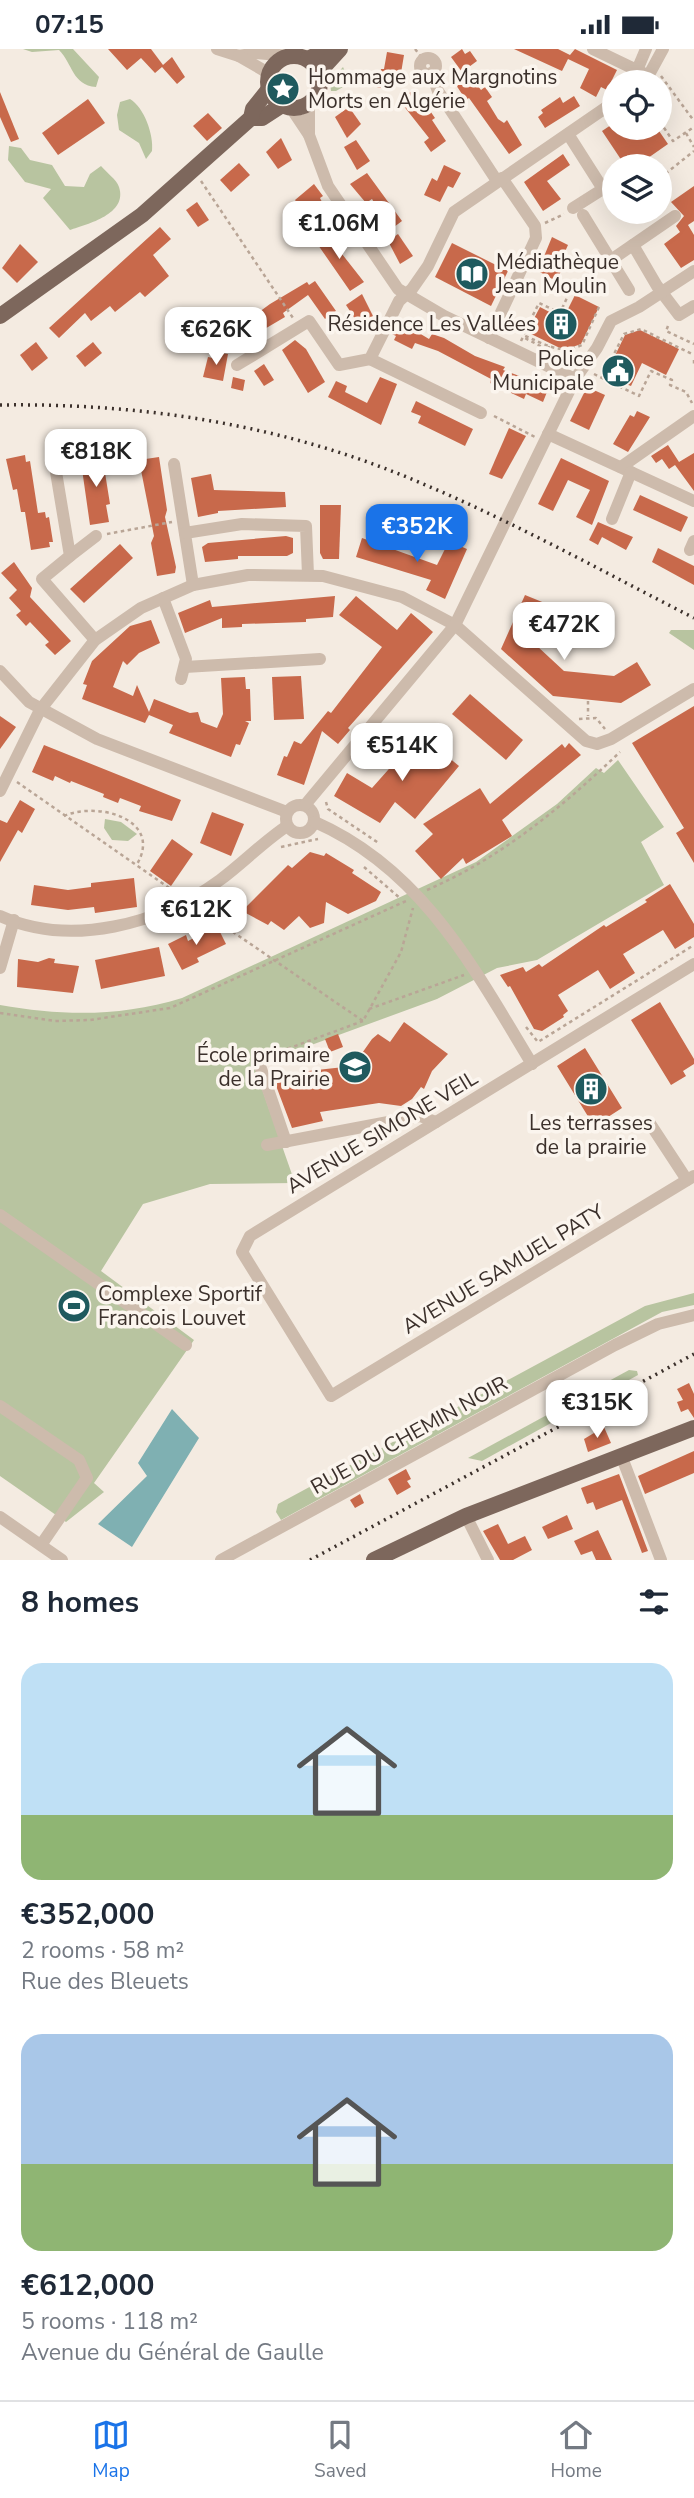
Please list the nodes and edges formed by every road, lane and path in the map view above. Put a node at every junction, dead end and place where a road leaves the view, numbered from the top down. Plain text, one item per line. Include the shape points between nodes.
1 (217, 49) edge
2 (328, 49) edge
3 (340, 49) edge
4 (593, 49) edge
5 (646, 49) edge
6 (663, 49) edge
7 (419, 54) edge
8 (239, 56) junction
9 (290, 57) junction
10 (308, 59) junction
11 (624, 70) edge
12 (637, 70) edge
13 (652, 70) edge
14 (319, 72) junction
15 (270, 81) junction
16 (672, 89) edge
17 (309, 104) junction
18 (287, 107) junction
19 (602, 110) edge
20 (251, 118) junction
21 (694, 121) edge
22 (694, 127) edge
23 (685, 133) junction
24 (568, 134) junction
25 (309, 135) junction
26 (672, 140) edge
27 (694, 149) edge
28 (672, 168) edge
29 (193, 170) junction
30 (499, 179) junction
31 (574, 212) junction
32 (675, 216) dead end
33 (545, 224) dead end
34 (633, 245) junction
35 (612, 261) junction
36 (694, 271) edge
37 (629, 290) dead end
38 (662, 292) junction
39 (407, 295) junction
40 (694, 306) edge
41 (599, 307) dead end
42 (0, 316) edge
43 (299, 326) junction
44 (668, 326) dead end
45 (666, 331) junction
46 (489, 338) junction
47 (662, 339) junction
48 (694, 344) edge
49 (571, 350) junction
50 (694, 355) edge
51 (573, 356) dead end
52 (370, 359) junction
53 (694, 360) edge
54 (237, 365) dead end
55 (694, 365) edge
56 (594, 375) dead end
57 (602, 378) junction
58 (575, 379) junction
59 (694, 406) edge
60 (481, 413) joint
61 (694, 415) edge
62 (546, 437) junction
63 (54, 460) dead end
64 (174, 464) dead end
65 (626, 470) junction
66 (694, 501) edge
67 (612, 519) dead end
68 (183, 526) junction
69 (96, 536) joint
70 (70, 556) junction
71 (308, 575) junction
72 (194, 585) junction
73 (163, 598) junction
74 (455, 625) junction
75 (95, 640) junction
76 (320, 659) dead end
77 (0, 671) edge
78 (694, 688) edge
79 (588, 701) dead end
80 (40, 709) junction
81 (588, 716) junction
82 (567, 726) junction
83 (611, 739) junction
84 (620, 752) dead end
85 (9, 776) junction
86 (0, 792) edge
87 (305, 805) junction
88 (287, 812) junction
89 (64, 816) junction
90 (314, 822) junction
91 (287, 826) junction
92 (272, 836) junction
93 (321, 837) dead end
94 (136, 866) junction
95 (363, 866) dead end
96 (417, 895) junction
97 (188, 901) junction
98 (404, 902) junction
99 (0, 916) edge
100 (14, 920) junction
101 (694, 945) edge
102 (276, 962) junction
103 (694, 964) edge
104 (0, 968) edge
105 (465, 974) dead end
106 (369, 1009) junction
107 (0, 1013) edge
108 (363, 1021) junction
109 (538, 1042) dead end
110 (258, 1060) joint
111 (532, 1064) junction
112 (436, 1122) junction
113 (649, 1122) dead end
114 (286, 1142) junction
115 (267, 1145) dead end
116 (690, 1178) edge
117 (0, 1215) edge
118 (694, 1315) edge
119 (186, 1345) dead end
120 (331, 1396) joint
121 (0, 1406) edge
122 (694, 1428) edge
123 (621, 1455) junction
124 (466, 1516) junction
125 (0, 1517) edge
126 (41, 1545) junction
127 (62, 1560) edge
128 (222, 1560) edge
129 (374, 1560) edge
130 (488, 1560) edge
131 (661, 1560) edge

1 - 8 street
2 - 10 main road
3 - 14 main road
4 - 11 street
5 - 12 street
6 - 13 street
7 - 30 street via 435,61 431,73 438,91
8 - 9 street
8 - 15 street
9 - 10 main road
9 - 15 main road via 277,62
10 - 14 main road
14 - 17 main road via 320,90
15 - 18 main road
15 - 20 main road
16 - 21 path
17 - 18 main road
17 - 25 street
18 - 20 main road
18 - 25 street
19 - 24 street
20 - 29 main road
22 - 23 path
23 - 26 path
23 - 27 path
24 - 30 street
24 - 31 street via 603,189
25 - 39 street via 328,186 391,281
27 - 28 path
29 - 42 main road via 126,228
29 - 43 path
30 - 39 street via 454,212 428,266
30 - 46 street via 535,226 536,237
31 - 33 path
31 - 35 street
32 - 34 street
34 - 35 street
34 - 38 street
35 - 37 street
35 - 49 path via 571,289 560,313 539,303 523,335 564,352
36 - 38 street
38 - 40 street via 679,315
38 - 58 street via 611,321
39 - 46 street
39 - 52 street via 400,300
41 - 49 path via 582,345
43 - 52 street via 309,321 339,365
43 - 54 street
44 - 45 path
45 - 47 path
45 - 48 path
46 - 58 street
47 - 50 path
47 - 57 path via 637,329 624,334
49 - 51 path
52 - 60 street
53 - 55 path
56 - 57 path
57 - 59 path via 639,396 651,371 672,380 670,385 685,393
58 - 62 street
60 - 62 path
61 - 65 street
62 - 65 street
62 - 74 street
63 - 70 street
64 - 68 street
65 - 66 street
65 - 67 street
68 - 69 path
68 - 71 street via 306,526
68 - 72 street
69 - 70 street
70 - 75 street via 42,579
71 - 72 street via 248,575
71 - 74 street via 402,597
72 - 73 street
73 - 75 street
73 - 76 street via 186,659 183,673
74 - 82 street
74 - 87 street
75 - 80 street
77 - 80 street
78 - 83 street
79 - 81 path
80 - 85 street
80 - 88 street via 97,739
81 - 82 path
81 - 83 path via 600,722
82 - 83 street via 586,741 597,744
84 - 96 path via 522,837
85 - 86 street
85 - 89 path
87 - 88 street
87 - 90 street
88 - 91 street
89 - 94 path
89 - 94 path via 104,813 136,825 146,845
90 - 91 street via 302,833
90 - 96 street via 361,844
91 - 92 street
92 - 93 path via 281,847
92 - 97 street
94 - 97 path
95 - 98 path
96 - 111 street via 454,938
97 - 100 street via 128,925 76,930
97 - 102 path
98 - 102 path
98 - 106 path via 413,908 409,929 387,981
99 - 100 street
100 - 104 street
101 - 109 path
102 - 107 path via 170,1008 128,1017 55,1021
102 - 108 path
103 - 111 street, AVENUE SIMONE VEIL
105 - 106 path
106 - 108 path
108 - 110 path
110 - 114 street
111 - 112 street, AVENUE SIMONE VEIL
112 - 114 street via 420,1116
112 - 120 street, AVENUE SIMONE VEIL via 250,1236 242,1252
113 - 116 street
114 - 115 street
116 - 120 street, AVENUE SAMUEL PATY
117 - 119 street
118 - 128 street, RUE DU CHEMIN NOIR via 615,1345
121 - 126 street via 79,1460 87,1478
122 - 123 main road
123 - 124 main road
123 - 131 street
124 - 129 main road
124 - 130 street
125 - 126 street
126 - 127 street

